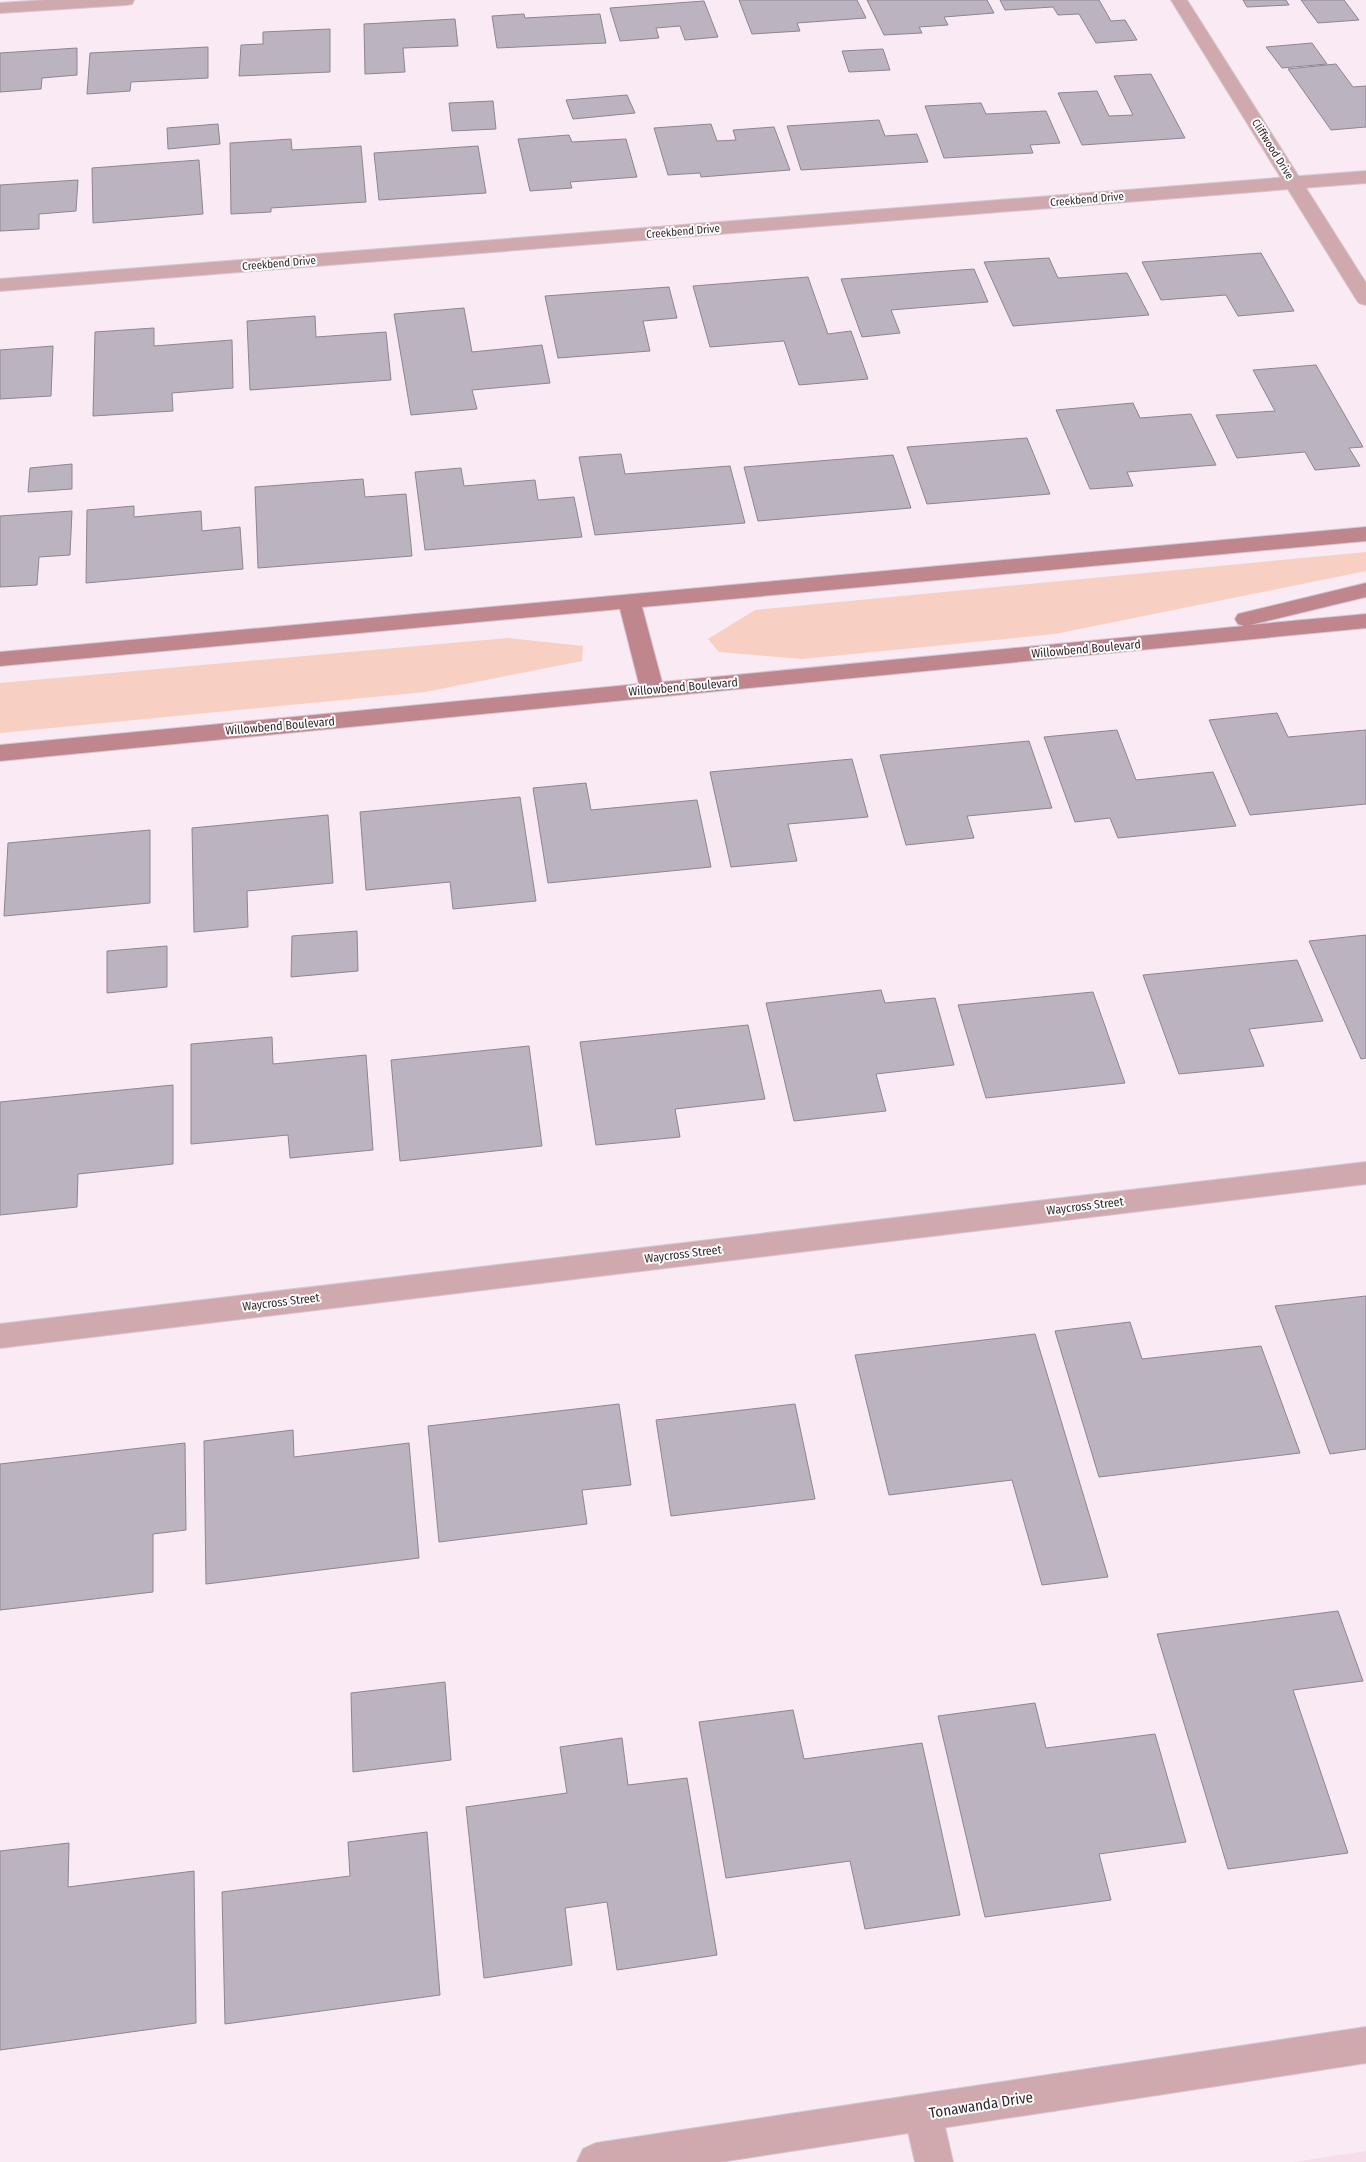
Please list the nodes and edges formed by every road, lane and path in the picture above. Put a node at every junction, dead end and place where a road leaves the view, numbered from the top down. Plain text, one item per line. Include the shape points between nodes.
1 (126, 0) edge
2 (1179, 0) edge
3 (0, 8) edge
4 (1366, 177) edge
5 (1293, 182) junction
6 (0, 285) edge
7 (1366, 299) edge
8 (1366, 534) edge
9 (1366, 590) edge
10 (629, 601) junction
11 (1366, 622) edge
12 (1147, 643) junction
13 (0, 659) edge
14 (652, 690) junction
15 (0, 753) edge
16 (1366, 1173) edge
17 (0, 1336) edge
18 (1366, 2045) edge
19 (923, 2114) junction
20 (706, 2153) edge
21 (596, 2162) edge
22 (934, 2162) edge

1 - 3 street
2 - 5 street, Cliffwood Drive
4 - 5 street, Creekbend Drive
5 - 6 street, Creekbend Drive
5 - 7 street, Cliffwood Drive
8 - 10 main road
9 - 12 main road
10 - 13 main road
10 - 14 main road
11 - 12 main road, Willowbend Boulevard
12 - 14 main road, Willowbend Boulevard
14 - 15 main road, Willowbend Boulevard
16 - 17 street, Waycross Street
18 - 19 street, Tonawanda Drive
19 - 20 street, Tonawanda Drive
19 - 22 street
20 - 21 street, Tonawanda Drive

